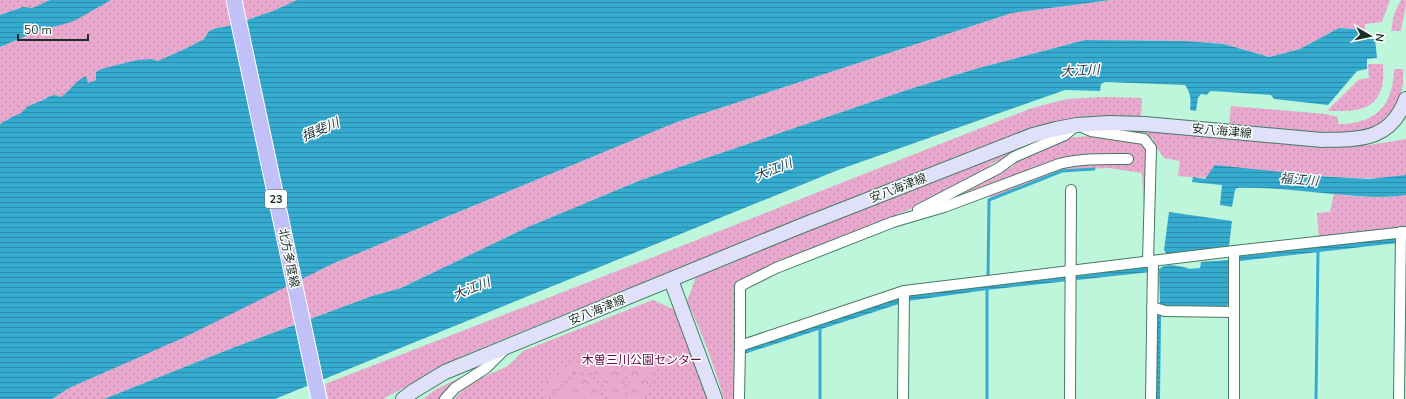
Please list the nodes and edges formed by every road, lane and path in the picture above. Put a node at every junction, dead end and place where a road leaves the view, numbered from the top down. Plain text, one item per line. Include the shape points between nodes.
1 (234, 0) edge
2 (1406, 99) edge
3 (1077, 125) junction
4 (1128, 159) dead end
5 (1071, 190) dead end
6 (893, 222) junction
7 (1402, 236) edge
8 (1234, 257) junction
9 (1150, 262) junction
10 (1071, 276) junction
11 (671, 280) junction
12 (904, 296) junction
13 (1158, 309) junction
14 (1234, 312) junction
15 (510, 345) junction
16 (740, 346) junction
17 (319, 398) edge
18 (403, 399) edge
19 (445, 399) edge
20 (715, 399) edge
21 (739, 399) edge
22 (903, 399) edge
23 (1070, 399) edge
24 (1151, 399) edge
25 (1234, 399) edge
26 (1399, 399) edge

1 - 17 main road, 北方多度線 / 23
2 - 3 main road, 安八海津線 via 1401,112 1388,127 1371,136 1351,139 1322,140 1145,124
3 - 6 street via 1065,135 1014,157 999,168
3 - 9 street via 1091,132 1144,139 1151,148
3 - 11 main road, 安八海津線 via 1033,135
4 - 6 street via 1082,159 1059,164 944,207
5 - 10 street
6 - 16 street via 776,268 740,286
7 - 8 street
7 - 26 street
8 - 9 street
8 - 14 street
9 - 10 street
9 - 13 street
10 - 12 street
10 - 23 street
11 - 15 main road, 安八海津線
11 - 20 main road
12 - 16 street
12 - 22 street
13 - 14 street
13 - 24 street
14 - 25 street
15 - 18 main road, 安八海津線 via 445,372
15 - 19 street via 486,368 455,388
16 - 21 street

